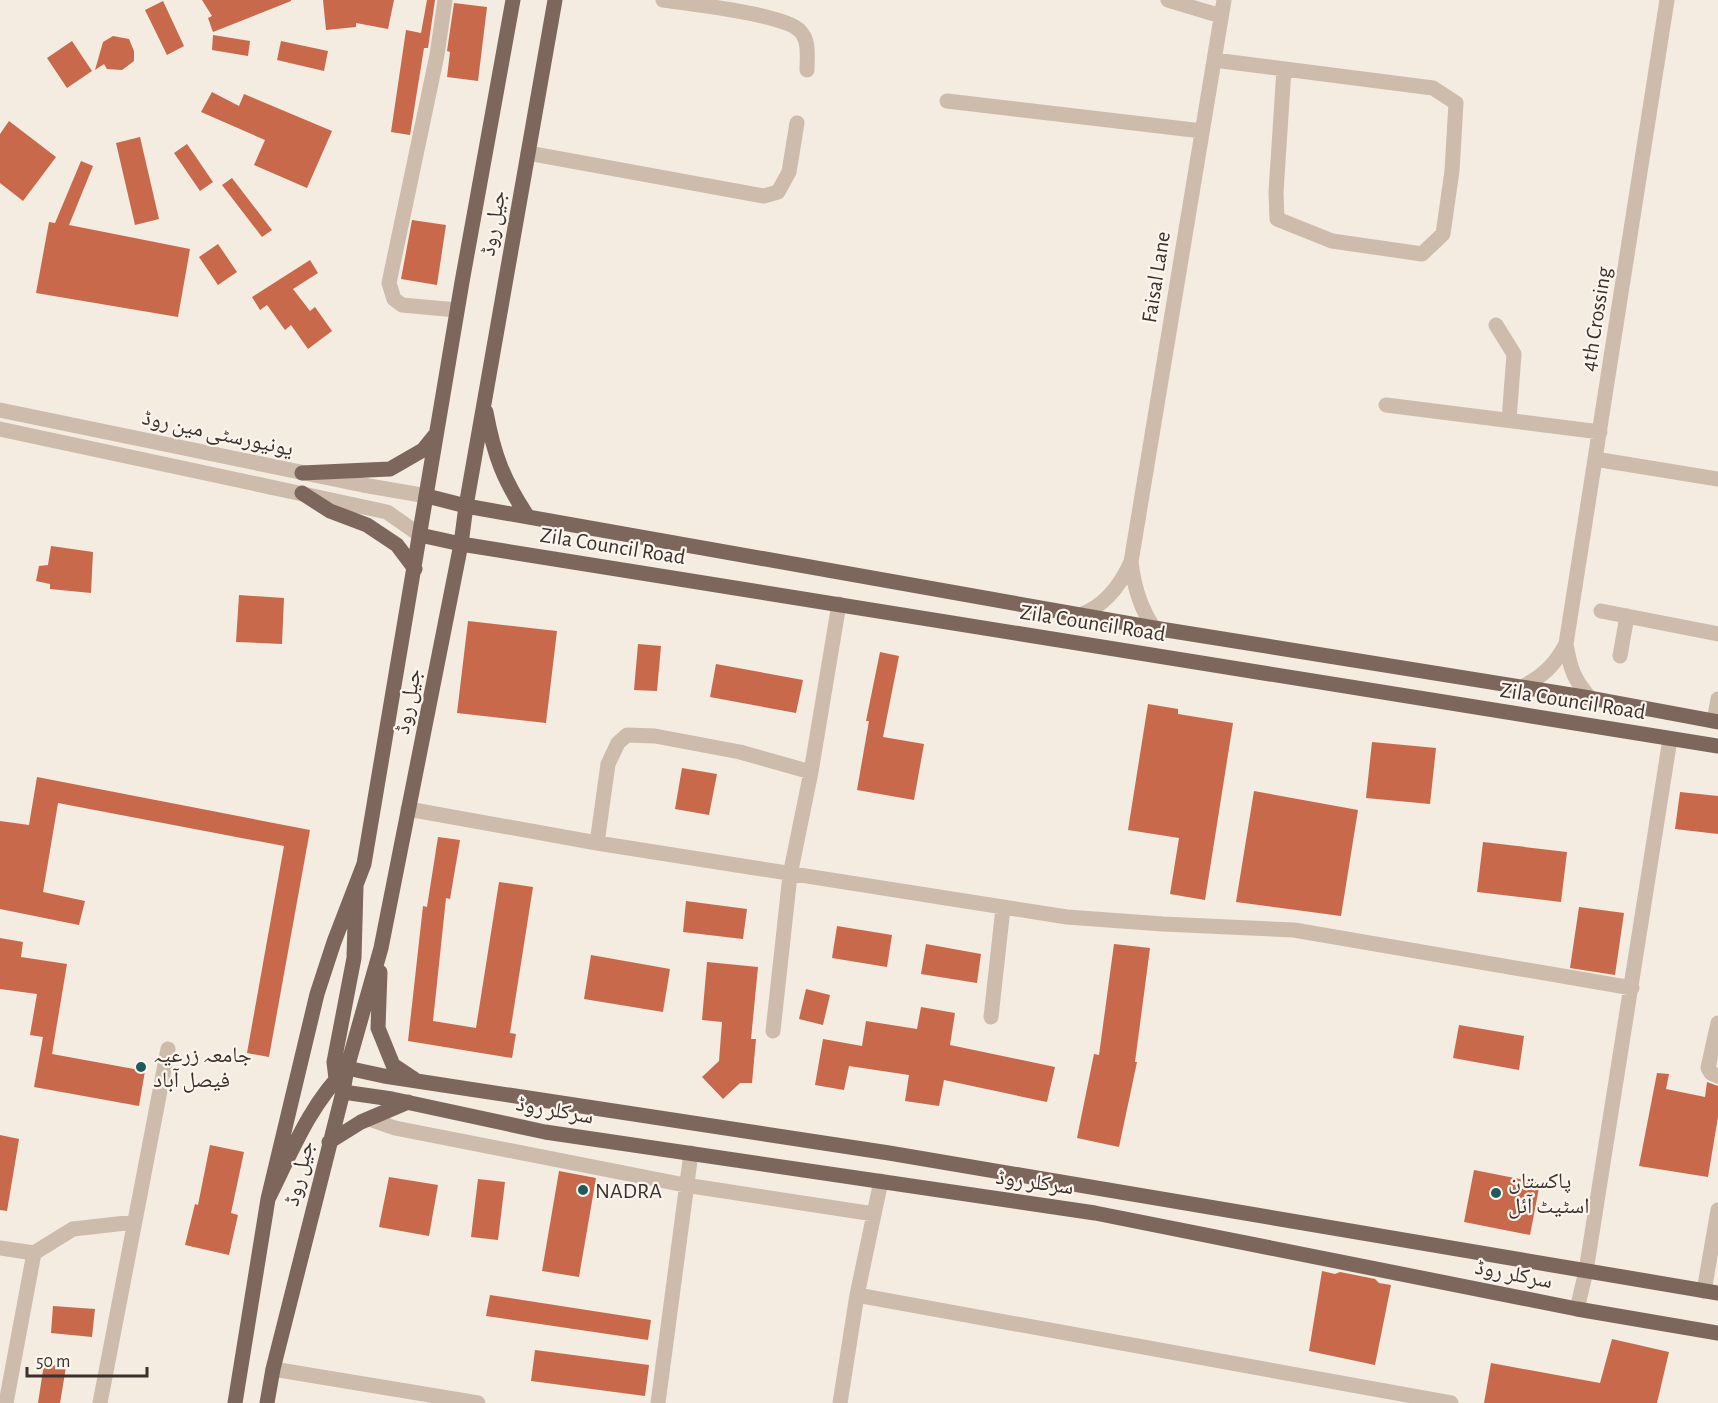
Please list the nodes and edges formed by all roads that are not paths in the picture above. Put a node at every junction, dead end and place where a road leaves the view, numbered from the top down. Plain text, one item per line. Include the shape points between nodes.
1 (445, 0) edge
2 (513, 0) edge
3 (555, 0) edge
4 (663, 0) edge
5 (1168, 0) edge
6 (1224, 0) edge
7 (1667, 0) edge
8 (1221, 16) junction
9 (1214, 60) junction
10 (1284, 69) junction
11 (807, 70) dead end
12 (947, 101) dead end
13 (796, 123) dead end
14 (1202, 131) junction
15 (528, 153) junction
16 (457, 310) junction
17 (1496, 325) dead end
18 (484, 400) junction
19 (1386, 405) dead end
20 (0, 410) edge
21 (1509, 420) junction
22 (0, 429) edge
23 (437, 431) junction
24 (1600, 432) junction
25 (1595, 459) junction
26 (302, 473) junction
27 (1718, 479) edge
28 (302, 493) junction
29 (427, 496) junction
30 (466, 506) junction
31 (528, 517) junction
32 (420, 535) junction
33 (461, 544) junction
34 (1131, 562) junction
35 (415, 569) junction
36 (839, 604) junction
37 (1601, 611) dead end
38 (1080, 615) junction
39 (1627, 616) junction
40 (1154, 628) junction
41 (1718, 634) edge
42 (1566, 644) junction
43 (1620, 656) dead end
44 (1522, 687) junction
45 (1590, 698) junction
46 (1718, 699) edge
47 (1716, 722) edge
48 (1670, 739) junction
49 (1718, 746) edge
50 (811, 772) junction
51 (408, 808) junction
52 (597, 843) junction
53 (790, 875) junction
54 (356, 886) junction
55 (1003, 908) junction
56 (381, 948) junction
57 (1632, 988) junction
58 (991, 1017) dead end
59 (1718, 1023) edge
60 (773, 1031) dead end
61 (168, 1049) dead end
62 (347, 1068) junction
63 (1718, 1076) edge
64 (417, 1081) junction
65 (339, 1085) junction
66 (408, 1102) junction
67 (369, 1119) junction
68 (395, 1128) junction
69 (329, 1142) junction
70 (691, 1153) junction
71 (881, 1181) junction
72 (685, 1185) junction
73 (268, 1199) junction
74 (1718, 1210) edge
75 (874, 1214) junction
76 (135, 1222) junction
77 (0, 1248) edge
78 (34, 1253) junction
79 (1586, 1272) junction
80 (1711, 1292) edge
81 (857, 1294) junction
82 (1577, 1309) junction
83 (1718, 1333) edge
84 (273, 1369) junction
85 (6, 1403) edge
86 (100, 1403) edge
87 (235, 1403) edge
88 (267, 1403) edge
89 (478, 1403) edge
90 (658, 1403) edge
91 (840, 1403) edge
92 (1451, 1403) edge

1 - 16 street via 389,282 394,299 402,305
2 - 16 main road, جیل روڈ
3 - 15 main road, جیل روڈ
4 - 11 street via 781,19 799,29 806,41
5 - 8 street
6 - 8 street, Faisal Lane
7 - 24 street, 4th Crossing
8 - 9 street, Faisal Lane
9 - 10 street
9 - 14 street, Faisal Lane
10 - 10 street via 1433,88 1456,103 1443,234 1422,255 1332,241 1277,219
12 - 14 street
13 - 15 street via 789,172 778,192 764,196
14 - 34 street, Faisal Lane
15 - 18 main road, جیل روڈ
16 - 23 main road, جیل روڈ
17 - 21 street via 1514,354
18 - 30 main road, جیل روڈ
18 - 31 main road via 491,443 508,487
19 - 21 street
20 - 26 street, یونیورسٹی مین روڈ
21 - 24 street
22 - 28 street, یونیورسٹی مین روڈ
23 - 26 main road via 423,450 390,469
23 - 29 main road, جیل روڈ
24 - 25 street, 4th Crossing
25 - 27 street
25 - 42 street, 4th Crossing
26 - 29 street, یونیورسٹی مین روڈ
28 - 32 street, یونیورسٹی مین روڈ via 387,512
28 - 35 main road via 330,511 367,525 397,545
29 - 30 main road, Zila Council Road
29 - 32 main road, جیل روڈ
30 - 31 main road, Zila Council Road
30 - 33 main road, جیل روڈ
31 - 38 main road, Zila Council Road
32 - 33 main road, Zila Council Road
32 - 35 main road, جیل روڈ
33 - 36 main road, Zila Council Road
33 - 51 main road, جیل روڈ
34 - 38 street, Faisal Lane via 1116,590
34 - 40 street, Faisal Lane via 1138,598
35 - 54 main road, جیل روڈ via 364,864
36 - 48 main road, Zila Council Road
36 - 50 street
37 - 39 street
38 - 40 main road, Zila Council Road
39 - 41 street
39 - 43 street
40 - 44 main road, Zila Council Road
42 - 44 street, 4th Crossing via 1556,663
42 - 45 street, 4th Crossing via 1577,683
44 - 45 main road, Zila Council Road
45 - 47 main road, Zila Council Road
46 - 47 street
48 - 49 main road, Zila Council Road
48 - 57 street
50 - 52 street via 740,752 655,736 627,735 618,742 608,764
50 - 53 street
51 - 52 street
51 - 56 main road, جیل روڈ
52 - 53 street
53 - 55 street
53 - 60 street
54 - 65 main road via 354,958 334,1062
54 - 73 main road, جیل روڈ via 317,994
55 - 57 street via 1088,919 1294,930
55 - 58 street
56 - 62 main road, جیل روڈ
56 - 64 main road via 378,1028 393,1065
57 - 79 street
59 - 63 street via 1708,1068
61 - 76 street
62 - 64 main road, سرکلر روڈ
62 - 65 main road, جیل روڈ
64 - 79 main road, سرکلر روڈ via 889,1153
65 - 66 main road, سرکلر روڈ
65 - 69 main road, جیل روڈ
65 - 73 main road via 326,1090 306,1121
66 - 67 main road
66 - 68 street
66 - 70 main road, سرکلر روڈ via 545,1132
67 - 68 street
67 - 69 main road
68 - 72 street
69 - 84 main road, جیل روڈ
70 - 71 main road, سرکلر روڈ
70 - 72 street
71 - 75 street
71 - 82 main road, سرکلر روڈ via 1095,1213
72 - 75 street
72 - 90 street
73 - 87 main road, جیل روڈ
74 - 80 street
75 - 81 street
76 - 78 street via 73,1229
76 - 86 street
77 - 78 street
78 - 85 street
79 - 80 main road, سرکلر روڈ
79 - 82 street
81 - 91 street
81 - 92 street
82 - 83 main road, سرکلر روڈ
84 - 88 main road, جیل روڈ
84 - 89 street

